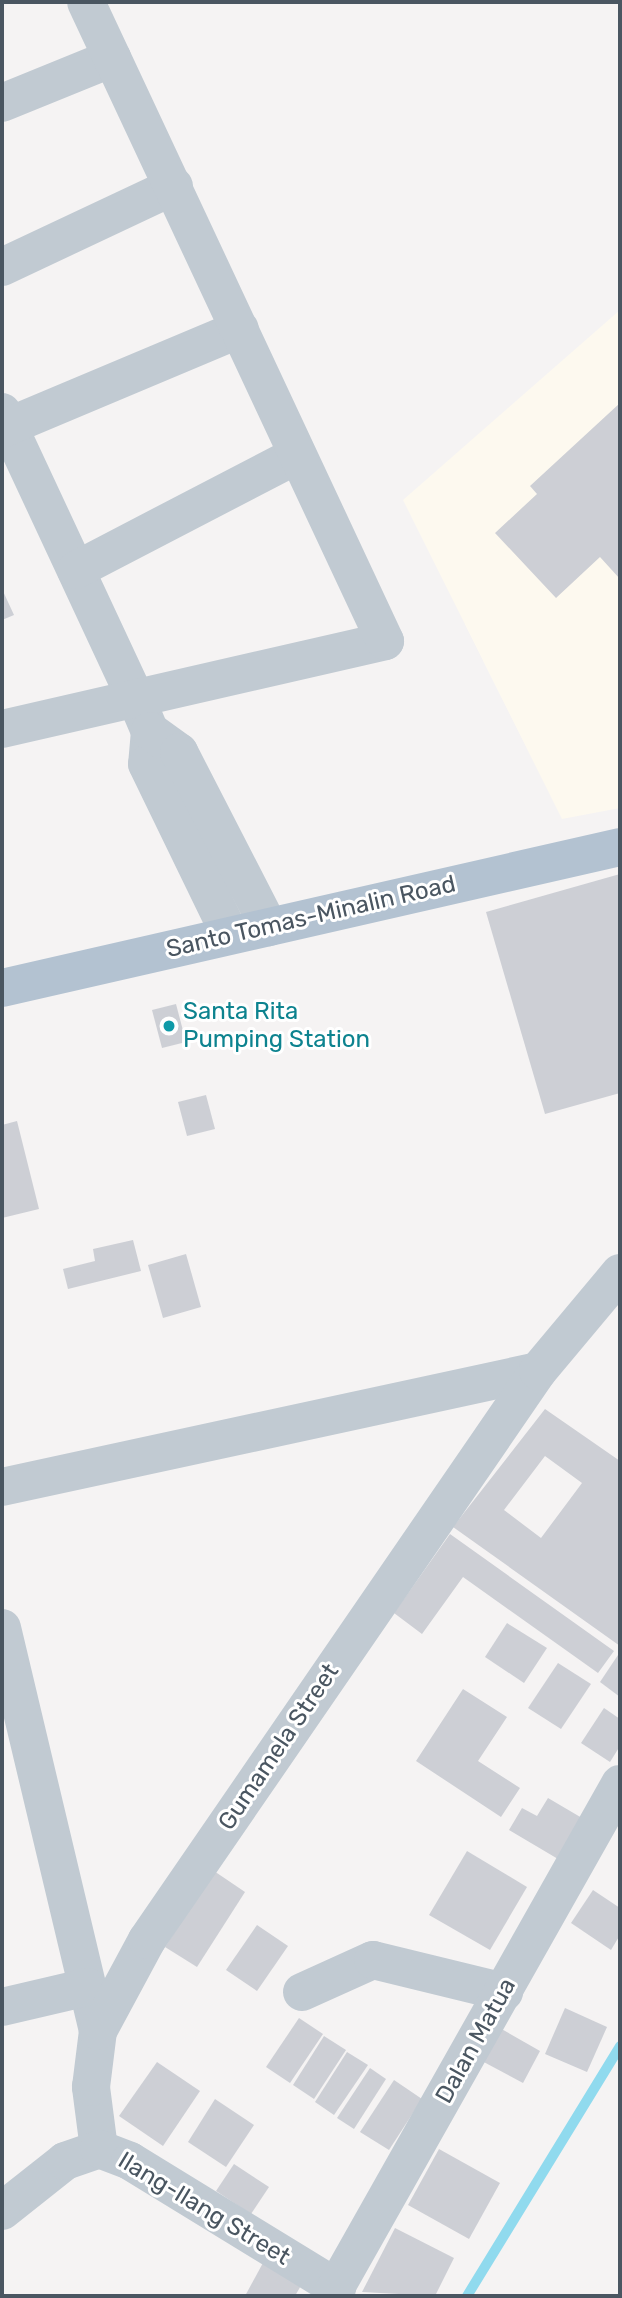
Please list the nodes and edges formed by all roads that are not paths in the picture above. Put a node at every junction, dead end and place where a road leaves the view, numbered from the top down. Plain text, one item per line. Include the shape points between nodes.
1 (86, 2) edge
2 (112, 58) junction
3 (2, 103) edge
4 (174, 186) junction
5 (2, 267) edge
6 (240, 329) junction
7 (4, 422) edge
8 (297, 456) junction
9 (76, 569) junction
10 (144, 716) junction
11 (2, 729) edge
12 (620, 847) edge
13 (269, 927) junction
14 (230, 935) junction
15 (2, 988) edge
16 (620, 1273) edge
17 (538, 1371) junction
18 (2, 1487) edge
19 (2, 1628) edge
20 (13, 1731) edge
21 (620, 1784) edge
22 (88, 1987) junction
23 (302, 1992) dead end
24 (504, 1992) junction
25 (2, 2007) edge
26 (97, 2031) junction
27 (99, 2148) junction
28 (2, 2211) edge
29 (334, 2292) edge

1 - 2 street
2 - 3 street
2 - 4 street
4 - 5 street
4 - 6 street
6 - 7 street
6 - 8 street
7 - 9 street
8 - 9 street
8 - 10 street via 385,641
9 - 10 street
10 - 11 street
10 - 13 street via 179,752
10 - 14 street via 147,764
12 - 13 main road, Santo Tomas-Minalin Road
13 - 14 main road, Santo Tomas-Minalin Road
14 - 15 main road, Santo Tomas-Minalin Road
16 - 17 street, Gumamela Street
17 - 18 street
17 - 26 street, Gumamela Street via 147,1940
19 - 20 street
20 - 22 street
21 - 24 street, Dalan Matua
22 - 25 street
22 - 26 street
23 - 24 street via 373,1961
24 - 29 street, Dalan Matua
26 - 27 street, Gumamela Street via 91,2087
27 - 28 street, Ilang-Ilang Street via 65,2161
27 - 29 street, Ilang-Ilang Street via 130,2161

